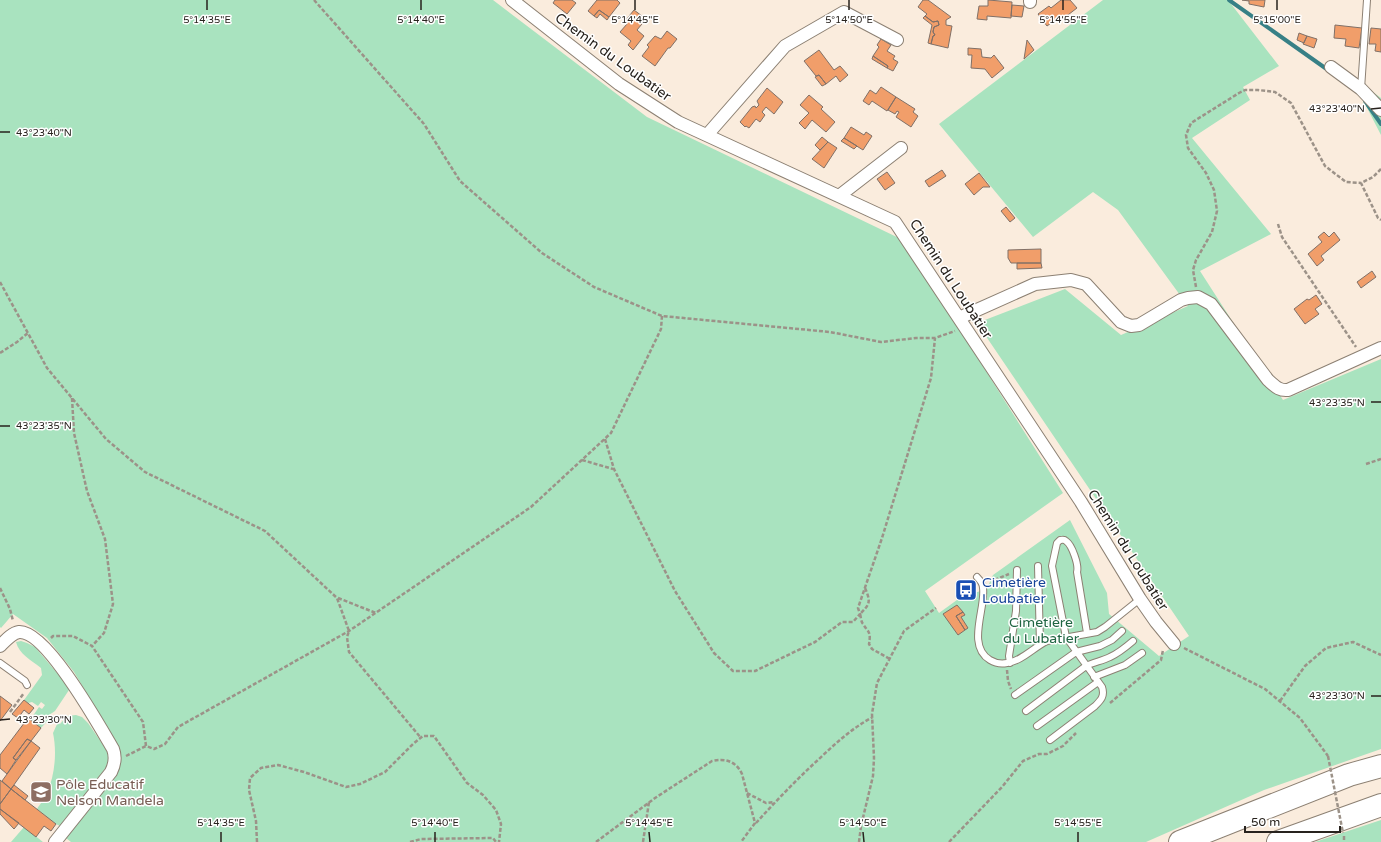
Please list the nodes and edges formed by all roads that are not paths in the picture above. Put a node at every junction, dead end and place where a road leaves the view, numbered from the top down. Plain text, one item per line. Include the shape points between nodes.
1 (512, 0) edge
2 (1367, 0) edge
3 (527, 4) edge
4 (897, 40) dead end
5 (1331, 67) dead end
6 (1361, 89) junction
7 (1381, 110) edge
8 (707, 135) junction
9 (901, 148) dead end
10 (839, 196) junction
11 (962, 323) junction
12 (1381, 348) edge
13 (1038, 566) dead end
14 (1017, 570) dead end
15 (977, 577) dead end
16 (1140, 599) junction
17 (1122, 631) dead end
18 (1088, 633) junction
19 (1066, 637) junction
20 (1133, 641) dead end
21 (1040, 644) junction
22 (1174, 644) road end
23 (0, 646) edge
24 (1076, 652) junction
25 (1142, 653) dead end
26 (0, 662) edge
27 (1010, 663) junction
28 (1086, 666) junction
29 (1096, 680) junction
30 (27, 685) road end
31 (1016, 695) dead end
32 (1026, 711) dead end
33 (1037, 726) dead end
34 (1050, 740) dead end
35 (1381, 763) edge
36 (1381, 766) edge
37 (1349, 775) junction
38 (1381, 805) edge
39 (55, 842) edge
40 (1180, 842) edge
41 (1278, 842) edge

1 - 3 street, Chemin du Loubatier
2 - 6 lane
3 - 8 street, Chemin du Loubatier via 619,84 678,122
4 - 8 street via 844,12 785,46
5 - 6 street
6 - 7 street
8 - 10 street, Chemin du Loubatier
9 - 10 street
10 - 11 street, Chemin du Loubatier via 895,222
11 - 12 street via 1035,284 1071,280 1086,284 1121,322 1131,326 1139,325 1181,300 1198,297 1211,304 1268,380 1278,389 1288,390
11 - 16 street, Chemin du Loubatier via 1081,502
13 - 21 lane
14 - 27 lane via 1016,611
15 - 27 lane via 984,588 978,629 980,648 986,658 995,663
16 - 18 lane via 1105,627 1097,632
16 - 22 street, Chemin du Loubatier
17 - 24 lane via 1100,646
18 - 19 lane
18 - 19 lane via 1077,572 1078,563 1068,543 1060,540 1052,566
19 - 21 lane
19 - 24 lane
20 - 28 lane via 1110,657
21 - 27 lane
23 - 39 street via 20,632 26,633 42,645 68,675 113,749 115,761 112,772
24 - 28 lane
24 - 31 lane
25 - 29 lane
26 - 30 lane
28 - 29 lane
28 - 32 lane
29 - 33 lane
29 - 34 lane via 1104,692 1101,700
35 - 37 highway
36 - 37 highway
37 - 40 highway
38 - 41 highway

